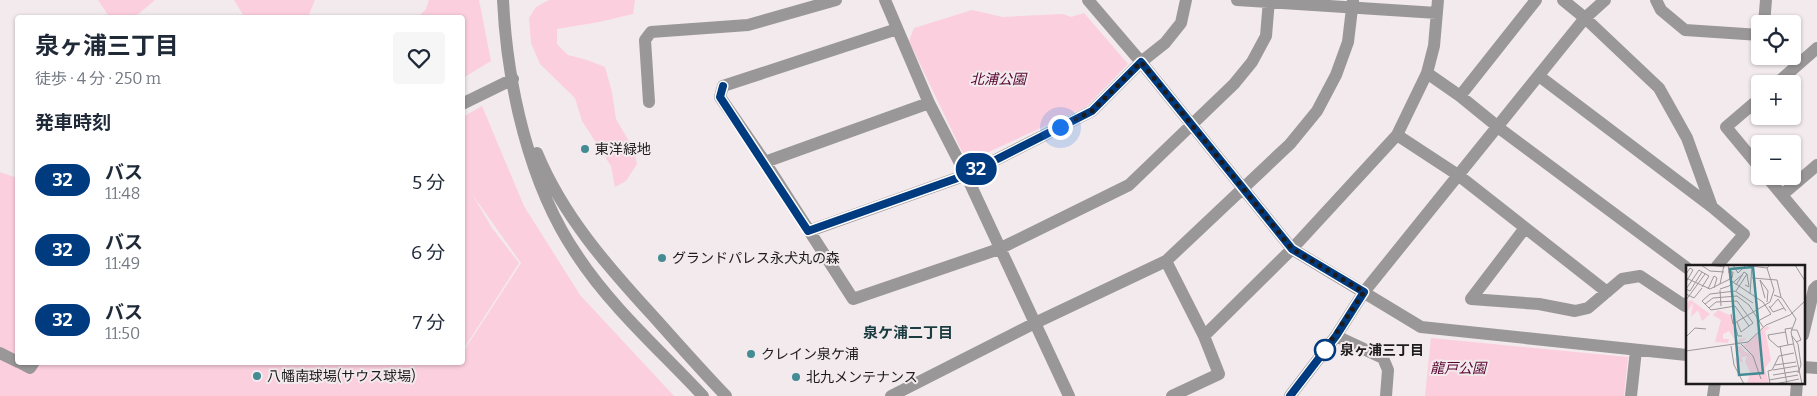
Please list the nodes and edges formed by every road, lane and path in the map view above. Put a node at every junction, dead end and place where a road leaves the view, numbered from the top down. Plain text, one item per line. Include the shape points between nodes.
1 (503, 0) edge
2 (836, 0) edge
3 (885, 0) edge
4 (1088, 0) edge
5 (1186, 0) edge
6 (1237, 0) edge
7 (1438, 0) edge
8 (1536, 0) edge
9 (1563, 0) edge
10 (1605, 0) edge
11 (1656, 0) edge
12 (1766, 0) edge
13 (1269, 1) edge
14 (1354, 4) edge
15 (1437, 13) junction
16 (1765, 15) edge
17 (1585, 18) junction
18 (897, 29) junction
19 (1751, 34) edge
20 (1817, 48) edge
21 (1141, 62) junction
22 (1427, 74) junction
23 (1786, 75) edge
24 (1539, 76) junction
25 (513, 79) junction
26 (1460, 96) junction
27 (649, 102) dead end
28 (465, 103) edge
29 (929, 103) junction
30 (1751, 106) edge
31 (519, 109) junction
32 (1191, 125) junction
33 (1498, 126) junction
34 (1398, 136) junction
35 (1751, 157) edge
36 (764, 162) junction
37 (1817, 165) edge
38 (966, 175) junction
39 (1458, 175) junction
40 (1774, 185) edge
41 (1243, 188) junction
42 (1782, 195) junction
43 (1712, 207) junction
44 (1525, 228) junction
45 (808, 231) junction
46 (1817, 237) edge
47 (999, 249) junction
48 (1292, 249) junction
49 (1166, 261) junction
50 (1718, 265) edge
51 (1686, 267) edge
52 (1817, 286) edge
53 (1364, 292) junction
54 (1608, 292) junction
55 (1686, 305) edge
56 (1035, 323) junction
57 (1804, 331) edge
58 (1204, 336) junction
59 (1336, 336) junction
60 (1636, 350) junction
61 (0, 353) edge
62 (1686, 355) edge
63 (15, 360) edge
64 (1804, 367) edge
65 (1817, 368) edge
66 (703, 396) edge
67 (726, 396) edge
68 (892, 396) edge
69 (1069, 396) edge
70 (1172, 396) edge
71 (1290, 396) edge
72 (1386, 396) edge
73 (1631, 396) edge

1 - 25 street
2 - 27 street via 748,25 651,32 645,40
3 - 18 street
4 - 21 street
5 - 21 street via 1181,23 1165,43
6 - 13 street
7 - 15 street
8 - 26 street
9 - 17 street
10 - 17 street
11 - 19 street via 1661,10 1685,30
12 - 16 street
13 - 14 street
13 - 32 street via 1266,36 1252,62
14 - 15 street
14 - 41 street via 1348,42 1318,111 1290,144
15 - 22 street
17 - 24 street
17 - 43 street via 1659,88 1688,138
18 - 29 street
18 - 36 street via 723,86 720,97
20 - 23 street
21 - 32 street
21 - 38 street via 1092,111
22 - 26 street
22 - 34 street
24 - 33 street
24 - 43 street
25 - 28 street
25 - 31 street
26 - 33 street
29 - 36 street
29 - 38 street
30 - 35 street via 1726,127
31 - 66 street via 542,192 577,256 611,298
31 - 67 street via 560,199 588,242
32 - 41 street
32 - 47 street via 1128,185
33 - 39 street
33 - 51 street
34 - 39 street
34 - 48 street
36 - 45 street
37 - 42 street
38 - 45 street
38 - 47 street
39 - 44 street
39 - 53 street
40 - 42 street
41 - 48 street
41 - 49 street
42 - 46 street
43 - 50 street via 1744,234
44 - 54 street
44 - 54 street via 1471,299 1539,304 1575,311 1588,308
45 - 47 street via 853,299
47 - 56 street
48 - 53 street
48 - 58 street
49 - 56 street
49 - 58 street
52 - 57 street
53 - 59 street
53 - 60 street via 1421,327
54 - 55 street via 1622,279 1640,276
56 - 68 street
56 - 69 street
58 - 70 street via 1219,374
59 - 71 street
59 - 72 street via 1383,358 1388,370
60 - 62 street
60 - 73 street
61 - 63 street
64 - 65 street

